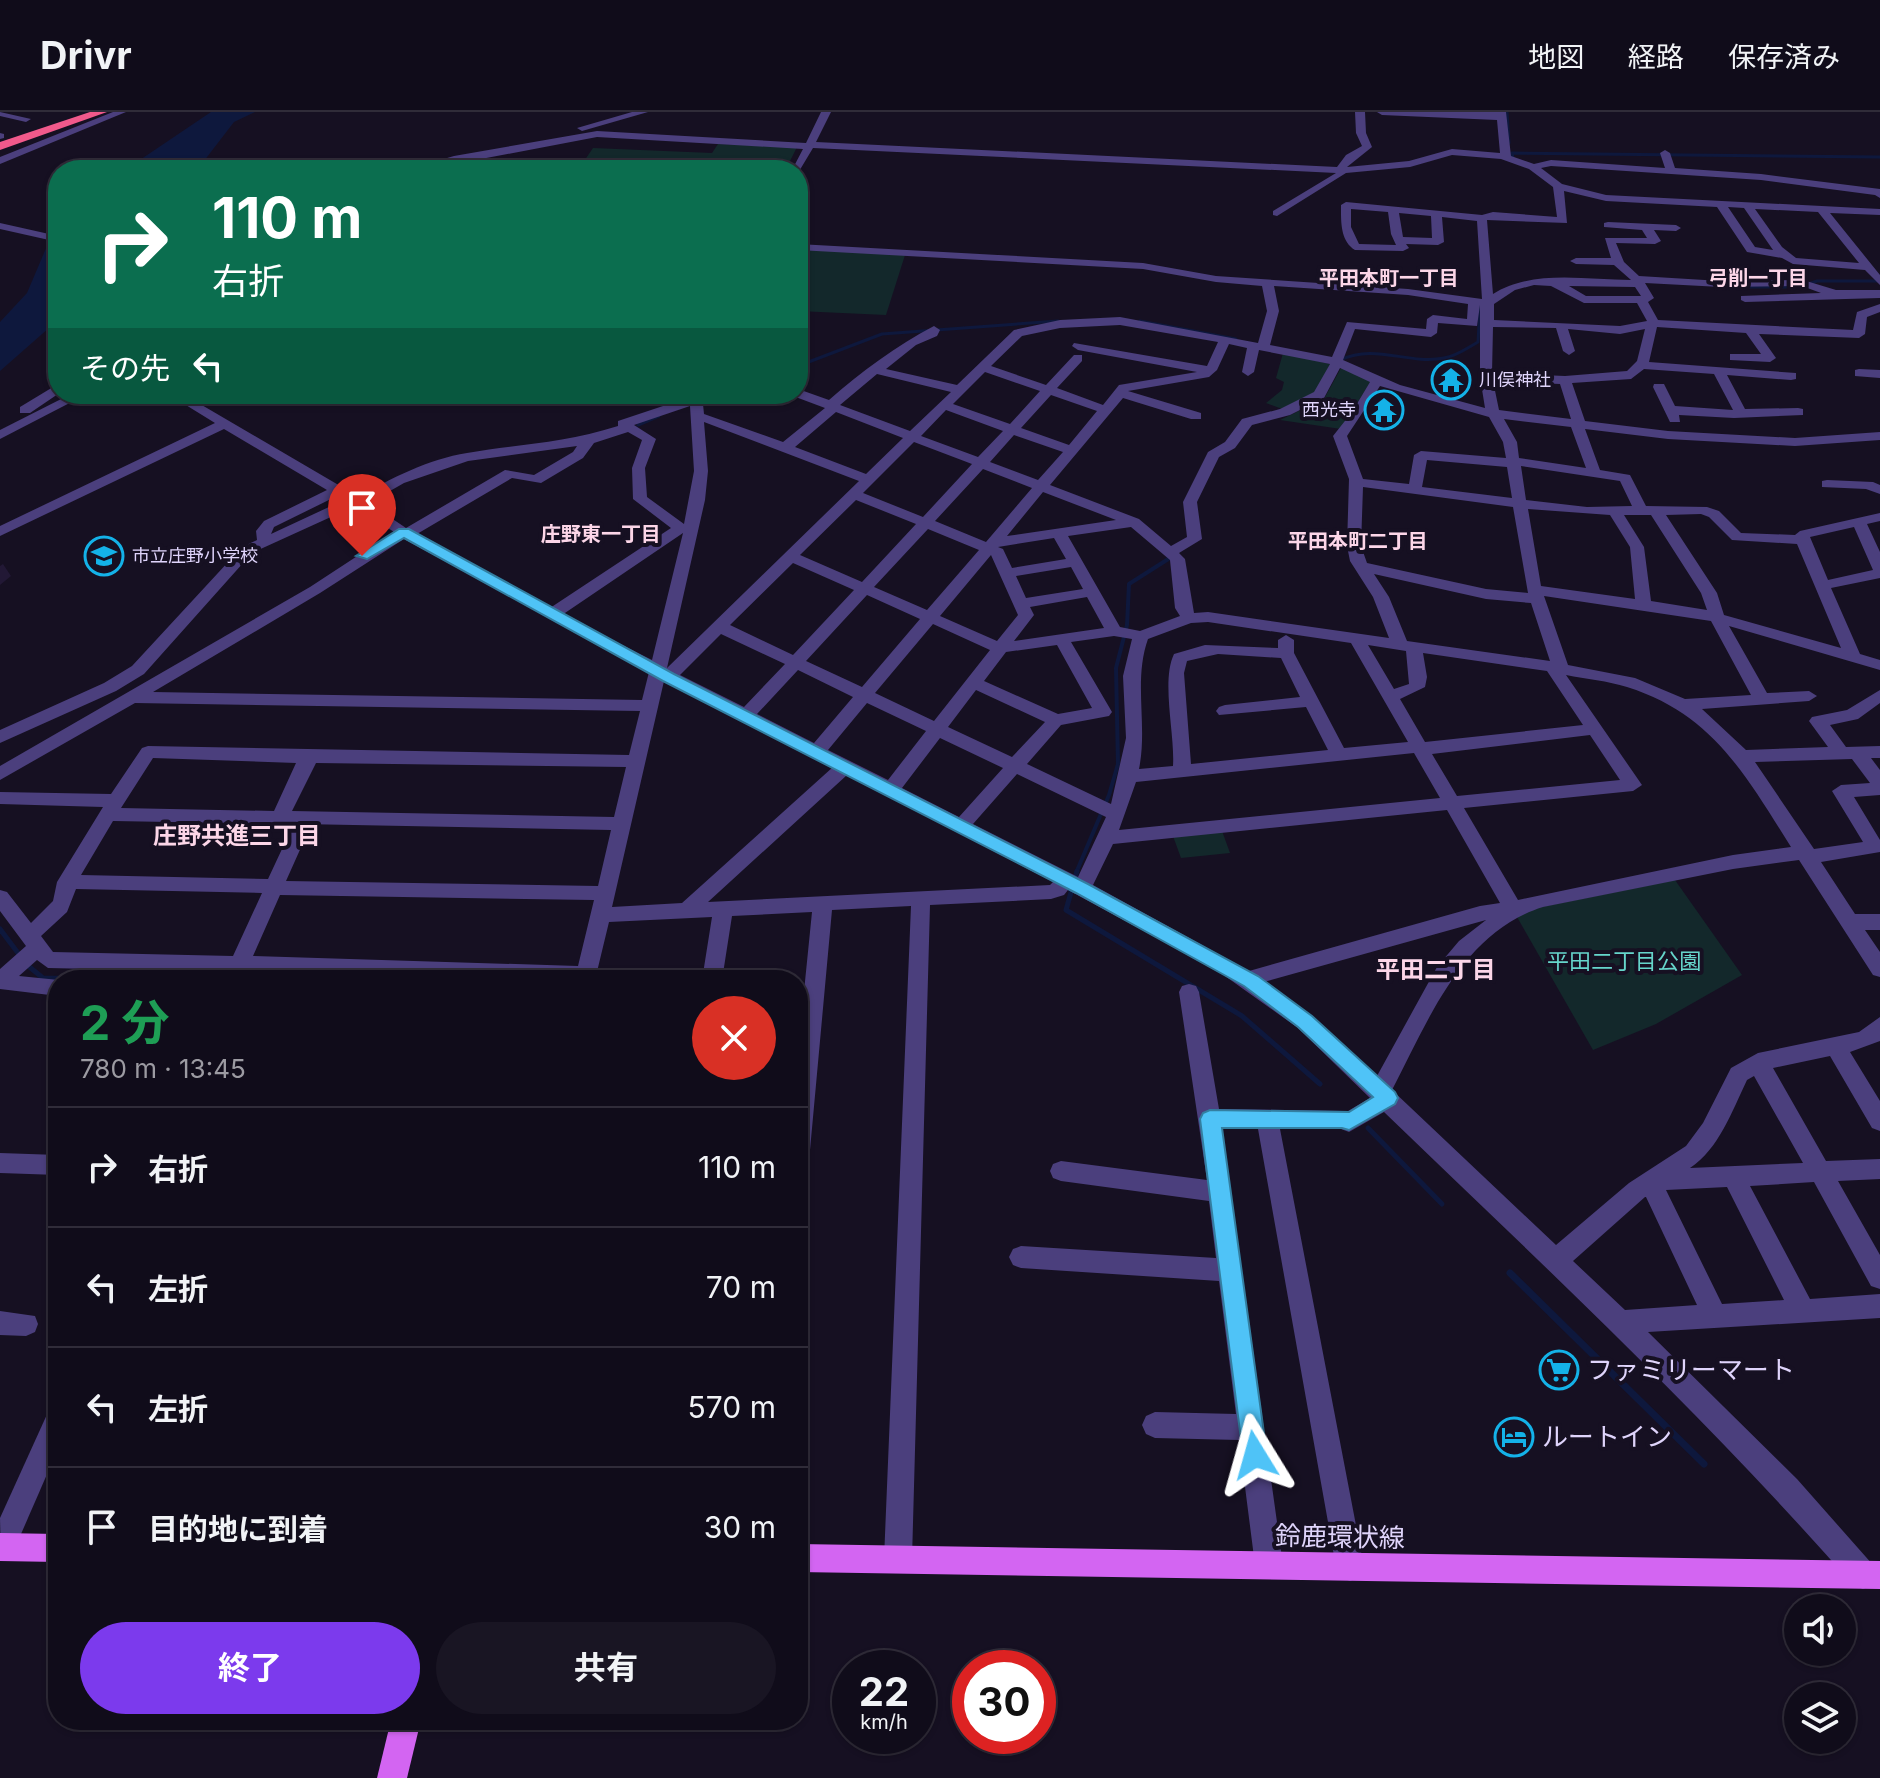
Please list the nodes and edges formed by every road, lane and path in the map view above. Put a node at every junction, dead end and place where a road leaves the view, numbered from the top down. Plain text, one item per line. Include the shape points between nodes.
1 (89, 112) edge
2 (101, 112) edge
3 (121, 112) edge
4 (643, 112) edge
5 (826, 112) edge
6 (1360, 112) edge
7 (1382, 112) edge
8 (0, 113) edge
9 (1502, 115) edge
10 (26, 119) dead end
11 (497, 138) dead end
12 (0, 140) edge
13 (810, 145) junction
14 (1666, 154) dead end
15 (1506, 157) junction
16 (436, 160) edge
17 (448, 160) edge
18 (451, 160) edge
19 (802, 160) edge
20 (0, 161) edge
21 (1533, 167) junction
22 (1342, 170) junction
23 (1671, 172) junction
24 (1558, 186) junction
25 (1880, 195) edge
26 (1621, 199) junction
27 (1386, 205) junction
28 (1722, 206) junction
29 (1748, 207) junction
30 (1637, 209) dead end
31 (1823, 211) junction
32 (1880, 212) edge
33 (1277, 213) dead end
34 (1436, 214) junction
35 (1482, 218) junction
36 (1608, 225) dead end
37 (0, 226) edge
38 (1646, 227) junction
39 (1676, 228) dead end
40 (48, 237) edge
41 (1399, 240) junction
42 (808, 248) edge
43 (1785, 255) junction
44 (1617, 262) junction
45 (1868, 267) junction
46 (1583, 273) dead end
47 (1879, 280) edge
48 (1553, 281) junction
49 (1267, 282) junction
50 (1638, 282) junction
51 (1835, 294) junction
52 (1880, 294) edge
53 (1745, 298) dead end
54 (1641, 300) junction
55 (1474, 302) junction
56 (1488, 303) junction
57 (1880, 308) edge
58 (1736, 312) dead end
59 (1486, 323) junction
60 (1653, 324) junction
61 (1561, 325) junction
62 (1745, 329) junction
63 (933, 332) dead end
64 (1225, 340) junction
65 (1261, 346) junction
66 (1569, 351) dead end
67 (1734, 357) dead end
68 (1338, 360) junction
69 (1641, 365) junction
70 (983, 367) junction
71 (876, 370) junction
72 (1211, 370) junction
73 (1248, 372) dead end
74 (1719, 372) junction
75 (1859, 373) dead end
76 (1878, 375) edge
77 (1791, 376) dead end
78 (1486, 377) junction
79 (1565, 380) junction
80 (1377, 381) junction
81 (1659, 387) dead end
82 (960, 390) junction
83 (1049, 390) junction
84 (1121, 393) junction
85 (48, 395) edge
86 (808, 397) edge
87 (61, 404) edge
88 (191, 404) edge
89 (696, 405) edge
90 (944, 405) junction
91 (832, 406) junction
92 (1106, 410) junction
93 (1670, 410) junction
94 (1496, 414) junction
95 (1734, 414) dead end
96 (1196, 416) dead end
97 (224, 424) junction
98 (1578, 424) junction
99 (0, 426) edge
100 (625, 426) junction
101 (1012, 429) junction
102 (1878, 430) edge
103 (0, 435) edge
104 (1683, 436) junction
105 (914, 437) junction
106 (589, 440) junction
107 (1804, 441) junction
108 (786, 447) junction
109 (1071, 450) junction
110 (983, 462) junction
111 (1514, 462) junction
112 (1595, 474) junction
113 (869, 480) junction
114 (1355, 482) junction
115 (1827, 484) dead end
116 (1043, 485) junction
117 (1415, 489) junction
118 (1880, 490) edge
119 (1563, 492) dead end
120 (854, 494) junction
121 (351, 499) junction
122 (1518, 505) junction
123 (1568, 509) junction
124 (1649, 511) junction
125 (1615, 512) junction
126 (1880, 517) edge
127 (1134, 522) junction
128 (1859, 522) junction
129 (926, 523) junction
130 (687, 528) junction
131 (0, 532) edge
132 (405, 533) junction
133 (1059, 533) junction
134 (1880, 538) edge
135 (1803, 540) junction
136 (992, 545) junction
137 (1174, 555) junction
138 (792, 557) junction
139 (1075, 562) junction
140 (1363, 567) junction
141 (1880, 571) edge
142 (1007, 573) junction
143 (1822, 586) junction
144 (864, 588) junction
145 (1092, 592) junction
146 (1537, 595) junction
147 (1644, 605) junction
148 (1024, 609) junction
149 (551, 615) junction
150 (931, 618) junction
151 (1189, 618) junction
152 (1720, 618) junction
153 (720, 627) junction
154 (1285, 630) junction
155 (1128, 633) junction
156 (1062, 640) junction
157 (1357, 640) junction
158 (1038, 644) junction
159 (1000, 648) junction
160 (1408, 648) junction
161 (1286, 653) junction
162 (1853, 657) junction
163 (797, 663) junction
164 (1880, 665) edge
165 (1557, 668) junction
166 (662, 674) junction
167 (974, 683) junction
168 (1880, 695) edge
169 (866, 696) junction
170 (131, 697) junction
171 (1390, 697) junction
172 (1762, 699) junction
173 (79, 701) junction
174 (1311, 701) junction
175 (1683, 705) junction
176 (649, 706) junction
177 (1225, 711) dead end
178 (102, 714) junction
179 (745, 717) junction
180 (1056, 720) junction
181 (1818, 721) junction
182 (1595, 729) junction
183 (939, 730) junction
184 (0, 737) edge
185 (1420, 748) junction
186 (1880, 752) edge
187 (815, 753) junction
188 (1849, 753) junction
189 (1339, 755) junction
190 (1742, 756) junction
191 (312, 757) junction
192 (636, 761) junction
193 (1013, 766) junction
194 (844, 767) junction
195 (1182, 772) junction
196 (0, 774) edge
197 (1130, 776) junction
198 (1880, 783) edge
199 (1880, 789) edge
200 (890, 790) junction
201 (0, 798) edge
202 (1450, 803) junction
203 (113, 808) junction
204 (1108, 810) junction
205 (284, 818) junction
206 (620, 824) junction
207 (961, 826) junction
208 (1108, 838) junction
209 (1878, 847) edge
210 (1807, 854) junction
211 (67, 882) junction
212 (1074, 884) junction
213 (274, 887) junction
214 (603, 893) junction
215 (0, 897) edge
216 (921, 898) junction
217 (823, 904) junction
218 (723, 909) junction
219 (1513, 909) junction
220 (685, 912) junction
221 (599, 915) junction
222 (1850, 922) junction
223 (1880, 922) edge
224 (32, 942) junction
225 (239, 964) junction
226 (1880, 969) edge
227 (268, 970) edge
228 (422, 970) edge
229 (505, 970) edge
230 (587, 970) edge
231 (714, 970) edge
232 (1, 980) edge
233 (1251, 981) junction
234 (48, 987) edge
235 (1189, 992) dead end
236 (1880, 1026) edge
237 (1835, 1046) junction
238 (808, 1058) edge
239 (1758, 1062) junction
240 (1384, 1095) junction
241 (1210, 1119) junction
242 (1267, 1119) junction
243 (1880, 1121) edge
244 (0, 1163) edge
245 (48, 1165) edge
246 (1880, 1169) edge
247 (1061, 1171) dead end
248 (1820, 1173) junction
249 (1734, 1177) junction
250 (1654, 1182) junction
251 (1220, 1192) junction
252 (1021, 1257) dead end
253 (1555, 1261) junction
254 (1230, 1270) junction
255 (1880, 1278) edge
256 (1880, 1306) edge
257 (1803, 1311) junction
258 (1715, 1316) junction
259 (1620, 1322) junction
260 (0, 1323) edge
261 (26, 1324) dead end
262 (1155, 1425) dead end
263 (1251, 1427) junction
264 (48, 1441) edge
265 (1, 1547) edge
266 (48, 1548) edge
267 (808, 1558) edge
268 (898, 1559) junction
269 (1269, 1565) junction
270 (1350, 1567) junction
271 (1872, 1575) edge
272 (404, 1730) edge
273 (392, 1778) edge

1 - 12 highway
2 - 12 highway
3 - 20 street
4 - 17 street
5 - 13 street
6 - 22 street via 1367,145 1351,155
7 - 9 street
8 - 10 street
9 - 15 street
11 - 16 street via 498,142
13 - 18 street via 597,134
13 - 19 street
13 - 22 street
14 - 23 street
15 - 21 street
15 - 22 street via 1452,152 1410,164
21 - 23 street via 1551,163
21 - 24 street
22 - 33 street
23 - 25 street via 1761,177
24 - 26 street
24 - 35 street via 1563,221
26 - 28 street
26 - 30 street via 1626,208
27 - 34 street
27 - 41 street
27 - 41 street via 1346,205 1346,227 1355,247 1403,248
28 - 29 street
28 - 43 street via 1751,250
29 - 31 street
29 - 43 street
31 - 32 street
31 - 45 street
34 - 35 street
34 - 41 street via 1438,242
35 - 56 street
36 - 38 street
37 - 40 street
38 - 39 street
38 - 44 street via 1655,241 1609,240
42 - 49 street via 1131,265
43 - 45 street via 1793,261
44 - 46 street via 1574,258
44 - 50 street
45 - 47 street
48 - 50 street
48 - 54 street via 1584,299
48 - 56 street via 1511,288
49 - 55 street
49 - 65 street via 1273,311
50 - 51 street via 1807,284
50 - 54 street via 1648,298
51 - 52 street
51 - 53 street
54 - 60 street
55 - 56 street
55 - 68 street via 1473,323 1433,319 1431,333 1351,325
56 - 59 street
57 - 62 street via 1861,315 1859,334
58 - 62 street
59 - 61 street
59 - 78 street
60 - 61 street via 1620,330
60 - 62 street
60 - 69 street
61 - 66 street
62 - 67 street via 1770,358
63 - 71 street
64 - 65 street
64 - 70 street via 1120,321 1060,324 1018,333
64 - 72 street
65 - 68 street
65 - 73 street
68 - 80 street
68 - 137 street via 1319,395 1247,422 1231,450 1213,455 1190,502 1195,539
69 - 74 street
69 - 79 street via 1631,375
70 - 82 street
70 - 83 street
71 - 82 street
71 - 91 street
72 - 83 street via 1078,352
72 - 84 street via 1124,388
74 - 77 street
74 - 107 street via 1741,413 1794,417
75 - 76 street
78 - 79 street
78 - 94 street
79 - 98 street
80 - 94 street
80 - 114 street via 1340,436
81 - 93 street
82 - 90 street
83 - 92 street
83 - 101 street
84 - 92 street
84 - 96 street
85 - 99 street
86 - 91 street
87 - 103 street
88 - 97 street
89 - 100 street
89 - 108 street via 707,418
89 - 130 street via 701,471
90 - 101 street
90 - 105 street
91 - 105 street
91 - 108 street
92 - 109 street
93 - 95 street
93 - 104 street
94 - 98 street
94 - 111 street
97 - 121 street
97 - 131 street
98 - 104 street
98 - 112 street
100 - 106 street
100 - 130 street via 649,439 637,471 640,499
101 - 109 street
101 - 110 street
102 - 107 street
104 - 107 street
105 - 110 street
105 - 113 street
106 - 121 street via 466,457
106 - 132 street via 578,455 536,480 510,473
108 - 113 street
109 - 116 street
110 - 116 street
110 - 129 street
111 - 112 street
111 - 117 street via 1421,455
111 - 122 street
112 - 124 street via 1625,478
113 - 120 street
114 - 117 street
114 - 140 street via 1354,546
115 - 118 street
116 - 127 street
116 - 136 street
117 - 122 street
119 - 123 street
120 - 129 street
120 - 138 street
121 - 132 street
121 - 173 street via 263,538 138,670
122 - 123 street
122 - 146 street
123 - 125 street
124 - 125 street
124 - 135 street via 1702,510 1714,514 1737,537
124 - 152 street via 1709,593
125 - 147 street via 1637,547
126 - 128 street
127 - 133 street
127 - 137 street
128 - 134 street
128 - 135 street via 1805,534
128 - 141 street
129 - 136 street
129 - 144 street
130 - 149 street
130 - 166 street
132 - 149 street
132 - 170 street
133 - 136 street
133 - 139 street
135 - 143 street
136 - 142 street
136 - 150 street
137 - 151 street
138 - 144 street
138 - 153 street
139 - 142 street
139 - 145 street
140 - 146 street via 1486,594
140 - 160 street
141 - 143 street
142 - 148 street
143 - 162 street
144 - 150 street
144 - 163 street
145 - 148 street
145 - 155 street
146 - 147 street
146 - 165 street
147 - 152 street
148 - 158 street
148 - 159 street
149 - 166 street
150 - 159 street
150 - 169 street
151 - 154 street
151 - 155 street
152 - 162 street
152 - 172 street
153 - 163 street
153 - 166 street
154 - 157 street
154 - 161 street
155 - 156 street
155 - 197 street via 1135,727
156 - 158 street
156 - 180 street via 1103,712
157 - 160 street
157 - 171 street
158 - 159 street
159 - 167 street
160 - 165 street
160 - 171 street via 1419,677 1417,687
161 - 174 street
161 - 195 street via 1211,648 1180,658 1176,673
162 - 164 street
163 - 169 street
163 - 179 street
165 - 175 street via 1629,682
165 - 182 street
166 - 176 street
166 - 179 street
167 - 180 street
167 - 183 street
168 - 181 street via 1852,715
169 - 183 street
169 - 187 street
170 - 176 street
170 - 178 street
171 - 185 street
172 - 175 street
172 - 181 street via 1804,696
173 - 178 street
173 - 184 street
174 - 177 street
174 - 189 street
175 - 190 street
176 - 192 street
178 - 196 street
179 - 187 street
180 - 193 street
181 - 188 street
182 - 185 street
182 - 202 street via 1633,785
183 - 193 street
183 - 200 street
185 - 189 street
185 - 202 street
186 - 188 street
187 - 194 street
188 - 190 street
188 - 198 street
189 - 195 street
190 - 210 street
191 - 192 street
191 - 203 street via 148,752
191 - 205 street
192 - 206 street
193 - 204 street
193 - 207 street
194 - 200 street
194 - 220 street
195 - 197 street
197 - 204 street
199 - 209 street via 1841,791
200 - 207 street
201 - 203 street
202 - 208 street
202 - 219 street
203 - 205 street
203 - 211 street
204 - 208 street
205 - 206 street
205 - 213 street via 298,834
206 - 214 street
207 - 212 street
208 - 212 street
209 - 210 street
210 - 219 street via 1733,862
210 - 222 street
211 - 213 street
211 - 224 street via 68,891
212 - 216 street via 1051,892
212 - 233 street
213 - 214 street
213 - 225 street
214 - 221 street
215 - 224 street
216 - 217 street
216 - 268 street
217 - 218 street
217 - 238 street
218 - 220 street
218 - 231 street
219 - 233 street via 1379,940 1259,974
219 - 240 street via 1466,947 1444,973
220 - 221 street
221 - 230 street
222 - 223 street
222 - 226 street
224 - 225 street via 48,960
224 - 232 street
225 - 227 street
228 - 229 street
232 - 234 street
233 - 240 street via 1305,1022
235 - 241 street
236 - 237 street via 1863,1040
237 - 239 street
237 - 243 street
239 - 248 street
239 - 250 street via 1739,1074 1694,1153
240 - 242 street via 1349,1122
240 - 253 street
241 - 242 street
241 - 251 street
242 - 270 street
244 - 245 street
246 - 248 street
247 - 251 street
248 - 249 street
248 - 255 street
249 - 250 street
249 - 257 street
250 - 253 street via 1637,1190
250 - 258 street
251 - 254 street
252 - 254 street
253 - 259 street
254 - 263 street
256 - 257 street
257 - 258 street
258 - 259 street
259 - 271 street
260 - 261 street
262 - 263 street
263 - 269 street
264 - 265 street
265 - 266 main road
267 - 268 main road, 鈴鹿環状線
268 - 269 main road, 鈴鹿環状線
269 - 270 main road, 鈴鹿環状線
270 - 271 main road, 鈴鹿環状線
272 - 273 main road

